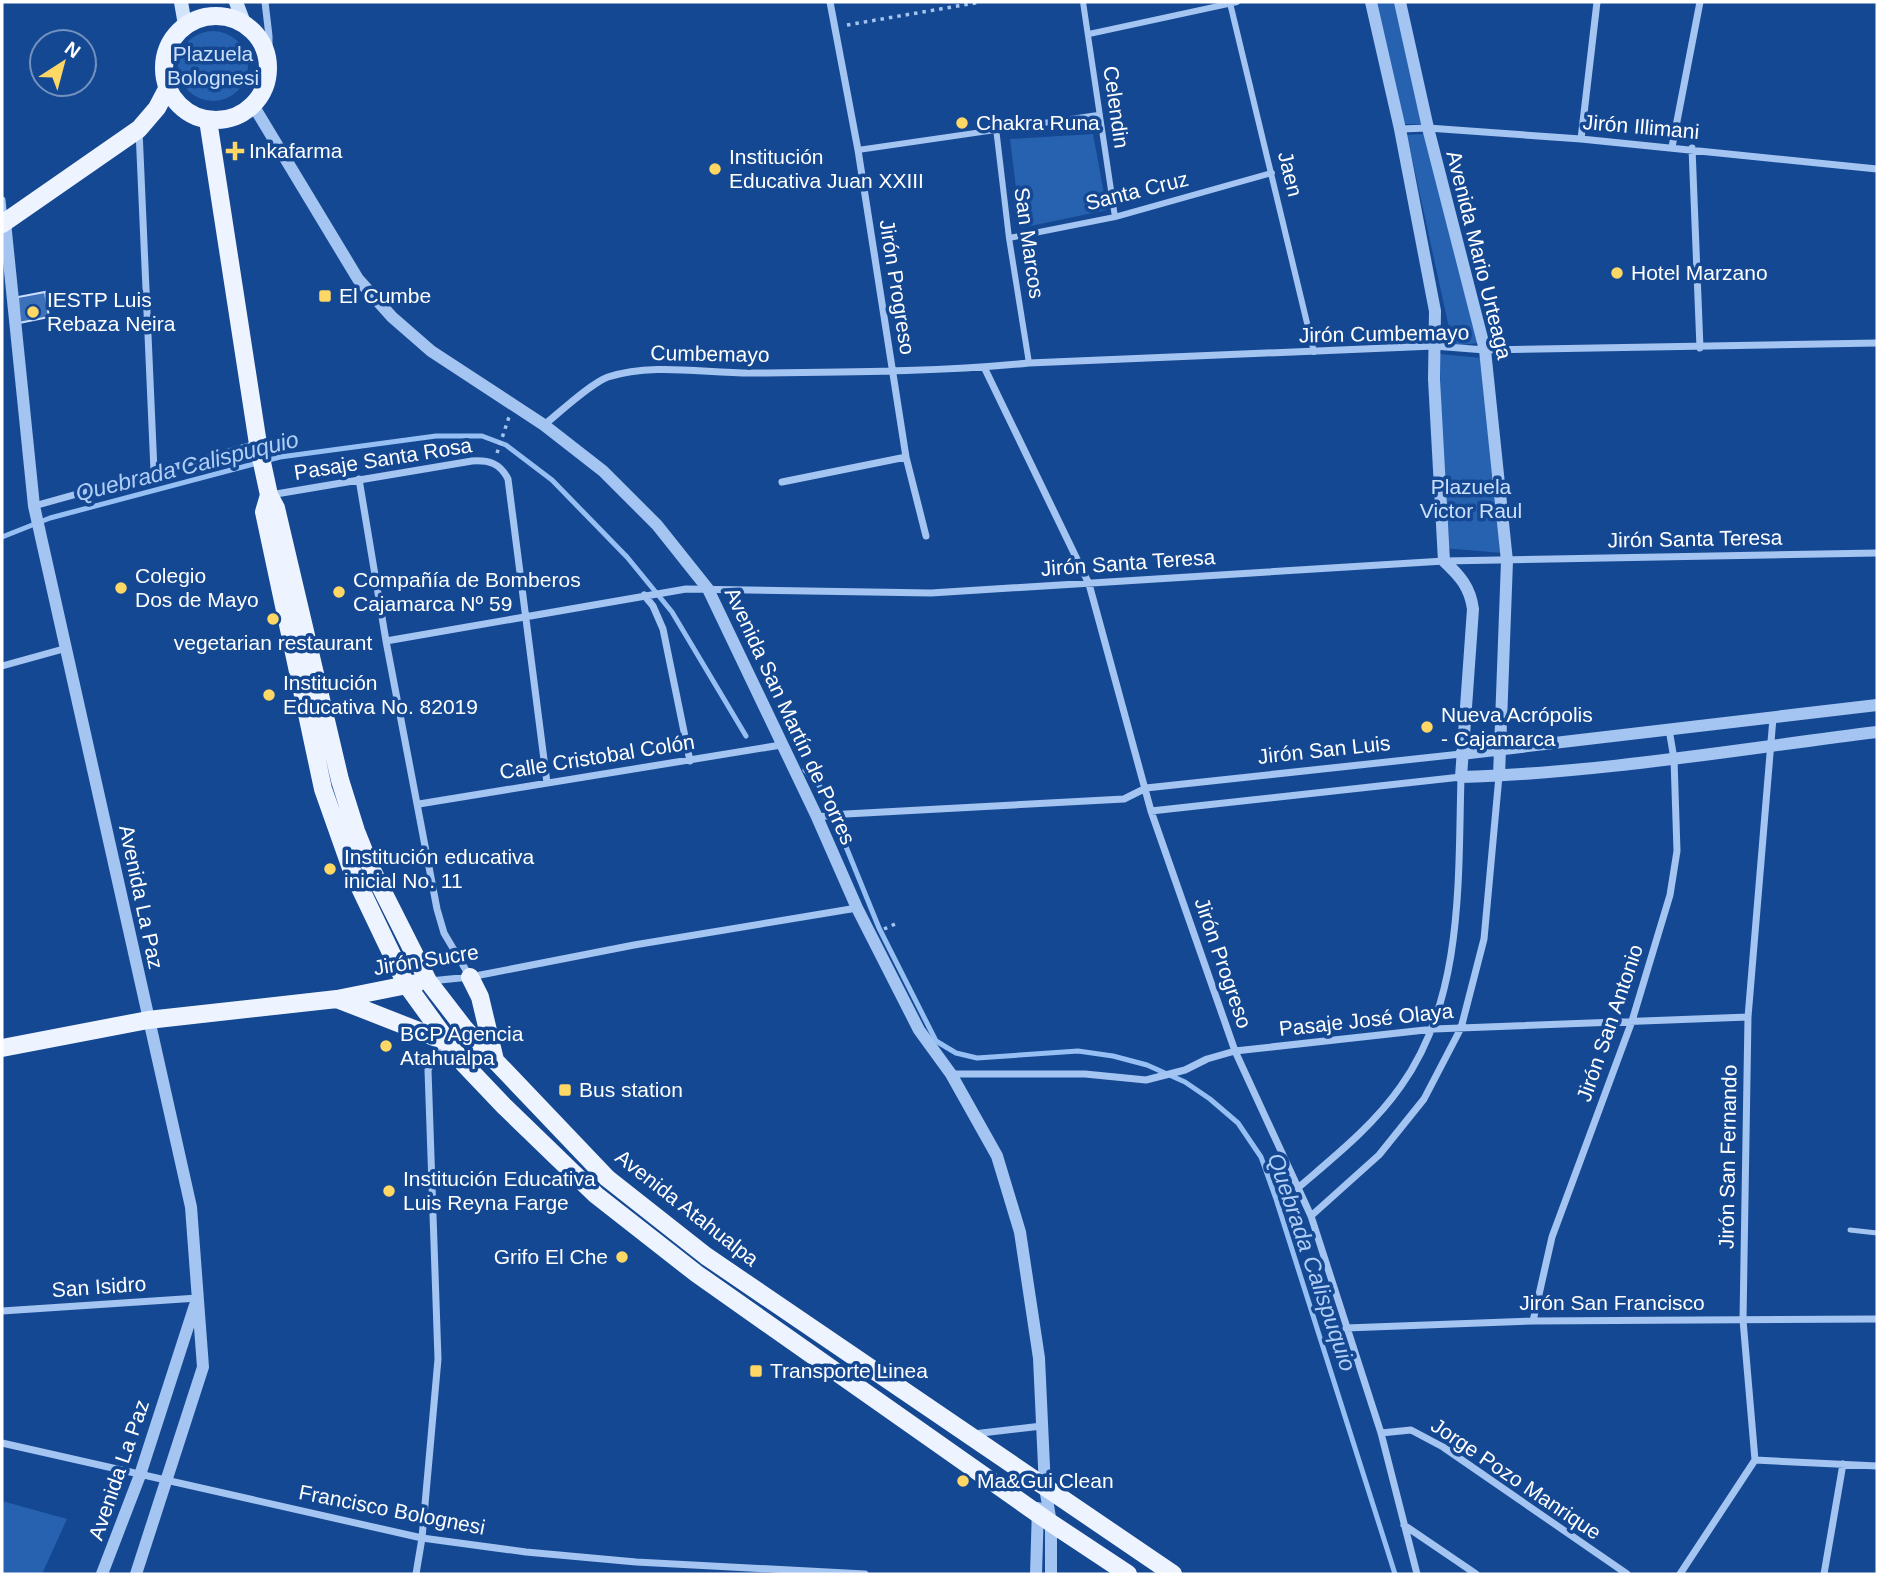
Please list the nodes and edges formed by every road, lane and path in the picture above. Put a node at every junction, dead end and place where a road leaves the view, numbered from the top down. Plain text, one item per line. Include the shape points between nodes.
1 (181, 2) edge
2 (236, 2) edge
3 (265, 2) edge
4 (830, 2) edge
5 (981, 2) edge
6 (1083, 2) edge
7 (1371, 2) edge
8 (1400, 2) edge
9 (1597, 2) edge
10 (1700, 2) edge
11 (1233, 3) edge
12 (244, 23) junction
13 (185, 24) junction
14 (835, 27) junction
15 (1089, 34) junction
16 (268, 73) junction
17 (167, 89) junction
18 (253, 105) junction
19 (1098, 115) junction
20 (208, 120) junction
21 (996, 128) junction
22 (1428, 128) junction
23 (139, 129) junction
24 (1401, 129) junction
25 (1581, 139) junction
26 (1672, 147) junction
27 (1692, 148) junction
28 (858, 150) junction
29 (1877, 169) edge
30 (1272, 173) junction
31 (2, 200) edge
32 (1115, 217) junction
33 (3, 223) edge
34 (1009, 238) junction
35 (1877, 343) edge
36 (1434, 346) junction
37 (1700, 348) junction
38 (1485, 350) junction
39 (1314, 352) junction
40 (1029, 363) junction
41 (984, 367) junction
42 (893, 370) junction
43 (508, 424) dead end
44 (544, 425) junction
45 (259, 446) junction
46 (498, 452) dead end
47 (906, 457) junction
48 (154, 471) junction
49 (359, 479) junction
50 (782, 482) dead end
51 (269, 495) junction
52 (34, 508) junction
53 (926, 536) dead end
54 (1877, 552) edge
55 (1444, 561) junction
56 (1507, 561) junction
57 (1089, 584) junction
58 (708, 589) junction
59 (645, 595) junction
60 (525, 618) junction
61 (386, 641) junction
62 (67, 648) junction
63 (2, 666) edge
64 (1877, 705) edge
65 (1773, 718) junction
66 (1670, 729) junction
67 (1877, 732) edge
68 (781, 745) junction
69 (1771, 745) junction
70 (1502, 750) junction
71 (1461, 754) junction
72 (1674, 759) junction
73 (690, 761) junction
74 (1499, 776) junction
75 (1461, 777) junction
76 (547, 783) junction
77 (1146, 788) junction
78 (419, 804) junction
79 (1152, 811) junction
80 (821, 816) junction
81 (857, 908) junction
82 (895, 923) dead end
83 (880, 932) dead end
84 (470, 977) junction
85 (428, 981) junction
86 (406, 984) junction
87 (337, 999) junction
88 (1748, 1017) junction
89 (148, 1020) junction
90 (1632, 1021) junction
91 (1434, 1028) junction
92 (1461, 1028) junction
93 (464, 1029) junction
94 (447, 1042) junction
95 (2, 1048) edge
96 (1235, 1051) junction
97 (495, 1060) junction
98 (951, 1074) junction
99 (1299, 1186) junction
100 (1311, 1216) junction
101 (1850, 1230) dead end
102 (1877, 1233) edge
103 (198, 1298) junction
104 (2, 1311) edge
105 (1877, 1319) edge
106 (1743, 1320) junction
107 (1533, 1321) junction
108 (1346, 1328) junction
109 (1042, 1426) junction
110 (1381, 1433) junction
111 (969, 1434) junction
112 (2, 1443) edge
113 (1755, 1460) junction
114 (1843, 1464) junction
115 (1877, 1466) edge
116 (140, 1475) junction
117 (168, 1480) junction
118 (1045, 1488) junction
119 (1044, 1518) junction
120 (1403, 1525) junction
121 (422, 1538) junction
122 (739, 1570) edge
123 (102, 1574) edge
124 (136, 1574) edge
125 (416, 1574) edge
126 (866, 1574) edge
127 (1036, 1574) edge
128 (1051, 1574) edge
129 (1128, 1574) edge
130 (1173, 1574) edge
131 (1417, 1574) edge
132 (1476, 1574) edge
133 (1627, 1574) edge
134 (1680, 1574) edge
135 (1824, 1574) edge

1 - 13 main road
2 - 12 main road
3 - 16 street
4 - 14 street, Jirón Progreso
5 - 14 path
6 - 15 street, Celendin
7 - 24 street
8 - 22 street, Avenida Mario Urteaga
9 - 25 street
10 - 26 street
11 - 15 street
11 - 30 street, Jaen
12 - 13 main road via 215,15
12 - 16 main road via 267,55
13 - 17 main road via 165,52
14 - 28 street, Jirón Progreso
15 - 19 street, Celendin
16 - 18 main road
17 - 20 main road via 186,111
17 - 23 main road via 158,108
18 - 20 main road via 228,119
18 - 44 street, Avenida San Martín de Porres via 358,279 392,317 431,351
19 - 21 street
19 - 32 street, Celendin
20 - 45 main road, Avenida Atahualpa
21 - 28 street
21 - 34 street, San Marcos
22 - 24 street, Jirón Illimani
22 - 25 street, Jirón Illimani
22 - 38 street, Avenida Mario Urteaga
23 - 33 main road
23 - 48 street
24 - 36 street via 1435,311
25 - 26 street, Jirón Illimani
26 - 27 street, Jirón Illimani
27 - 29 street, Jirón Illimani
27 - 37 street
28 - 42 street, Jirón Progreso
30 - 32 street, Santa Cruz
30 - 39 street, Jaen
31 - 33 street
32 - 34 street, Santa Cruz
33 - 52 street, Avenida La Paz
34 - 40 street, San Marcos
35 - 37 street, Jirón Cumbemayo
36 - 38 street, Jirón Cumbemayo
36 - 39 street, Jirón Cumbemayo
36 - 55 street
37 - 38 street, Jirón Cumbemayo
38 - 56 street, Avenida Mario Urteaga
39 - 40 street, Jirón Cumbemayo
40 - 41 street, Jirón Cumbemayo
41 - 42 street, Jirón Cumbemayo
41 - 57 street, Jirón Progreso
42 - 44 street, Cumbemayo via 627,372 604,379
42 - 47 street, Jirón Progreso
43 - 46 path
44 - 58 street, Avenida San Martín de Porres via 604,471 657,525
45 - 48 street
45 - 51 main road, Avenida Atahualpa
47 - 50 street
47 - 53 street, Jirón Progreso
48 - 52 street
49 - 51 street, Pasaje Santa Rosa
49 - 60 street, Pasaje Santa Rosa via 472,461 485,460 501,468 508,479
49 - 61 street
51 - 85 main road, Avenida Atahualpa via 276,508 356,831
51 - 86 main road, Avenida Atahualpa via 264,512 323,789 352,871
52 - 62 street, Avenida La Paz
54 - 56 street, Jirón Santa Teresa
55 - 56 street, Jirón Santa Teresa
55 - 57 street, Jirón Santa Teresa
55 - 71 street via 1465,583 1473,609
56 - 70 street, Avenida Mario Urteaga
57 - 58 street, Jirón Santa Teresa via 931,593
57 - 77 street, Jirón Progreso
58 - 59 street, Jirón Santa Teresa
58 - 68 street, Avenida San Martín de Porres
59 - 60 street, Jirón Santa Teresa
59 - 73 street via 663,629
60 - 61 street, Jirón Santa Teresa
60 - 76 street
61 - 78 street
62 - 63 street
62 - 89 street, Avenida La Paz
64 - 65 street, Jirón San Luis
65 - 66 street, Jirón San Luis
65 - 69 street, Jirón San Fernando
66 - 70 street, Jirón San Luis
66 - 72 street, Jirón San Antonio
67 - 69 street, Jirón San Luis
68 - 73 street, Calle Cristobal Colón
68 - 80 street, Avenida San Martín de Porres
69 - 72 street, Jirón San Luis
69 - 88 street, Jirón San Fernando
70 - 71 street, Jirón San Luis
70 - 74 street, Avenida Mario Urteaga
71 - 75 street
71 - 77 street, Jirón San Luis
72 - 74 street, Jirón San Luis
72 - 90 street, Jirón San Antonio via 1677,851 1670,895
73 - 76 street, Calle Cristobal Colón
74 - 75 street, Jirón San Luis
74 - 92 street, Avenida Mario Urteaga via 1484,939
75 - 79 street, Jirón San Luis
75 - 91 street via 1453,941
76 - 78 street, Calle Cristobal Colón
77 - 79 street, Jirón Progreso
77 - 80 street, Jirón San Luis via 1124,799
78 - 84 street via 444,933
79 - 96 street, Jirón Progreso
80 - 81 street, Avenida San Martín de Porres
81 - 84 street, Jirón Sucre
81 - 98 street, Avenida San Martín de Porres via 919,1030
82 - 83 path
84 - 85 street, Jirón Sucre
84 - 97 main road via 480,996
85 - 86 main road, Jirón Sucre
85 - 93 main road, Avenida Atahualpa
86 - 87 main road, Jirón Sucre
86 - 94 main road, Avenida Atahualpa
87 - 89 main road, Jirón Sucre
87 - 94 main road
88 - 90 street, Pasaje José Olaya
88 - 106 street, Jirón San Fernando
89 - 95 main road, Jirón Sucre
89 - 103 street, Avenida La Paz via 191,1207
90 - 92 street, Pasaje José Olaya
90 - 107 street, Jirón San Antonio via 1552,1237
91 - 92 street, Pasaje José Olaya
91 - 96 street, Pasaje José Olaya
91 - 99 street via 1401,1086 1354,1139
92 - 100 street, Avenida Mario Urteaga via 1424,1099 1379,1155
93 - 94 street
93 - 97 main road, Avenida Atahualpa
94 - 119 main road, Avenida Atahualpa via 504,1106 596,1195 697,1274
94 - 121 street via 428,1070 438,1359
96 - 98 street, Pasaje José Olaya via 1156,1078
96 - 99 street, Jirón Progreso
97 - 111 main road, Avenida Atahualpa via 617,1186 706,1256
98 - 109 street, Avenida San Martín de Porres via 997,1156 1020,1232 1039,1358
99 - 100 street, Jirón Progreso
100 - 108 street, Jirón Progreso
101 - 102 lane
103 - 104 street, San Isidro
103 - 116 street, Avenida La Paz
103 - 117 street, Avenida La Paz via 203,1367
105 - 106 street, Jirón San Francisco
106 - 107 street, Jirón San Francisco
106 - 113 street, Jirón San Fernando
107 - 108 street, Jirón San Francisco
108 - 110 street, Jirón Progreso
109 - 111 street
109 - 118 street, Avenida San Martín de Porres
110 - 120 street, Jirón Progreso
110 - 133 street, Jorge Pozo Manrique via 1411,1430 1443,1447
111 - 118 main road, Avenida Atahualpa
112 - 116 street, Francisco Bolognesi
113 - 114 street
113 - 134 street
114 - 115 street
114 - 135 street
116 - 117 street, Francisco Bolognesi
116 - 123 street, Avenida La Paz
117 - 121 street, Francisco Bolognesi
117 - 124 street, Avenida La Paz
118 - 119 street, Avenida San Martín de Porres
118 - 130 main road, Avenida Atahualpa
119 - 127 street, Avenida San Martín de Porres
119 - 128 street, Avenida San Martín de Porres
119 - 129 main road, Avenida Atahualpa
120 - 131 street, Jirón Progreso
120 - 132 street
121 - 122 street, Francisco Bolognesi
121 - 125 street
122 - 126 street, Francisco Bolognesi

